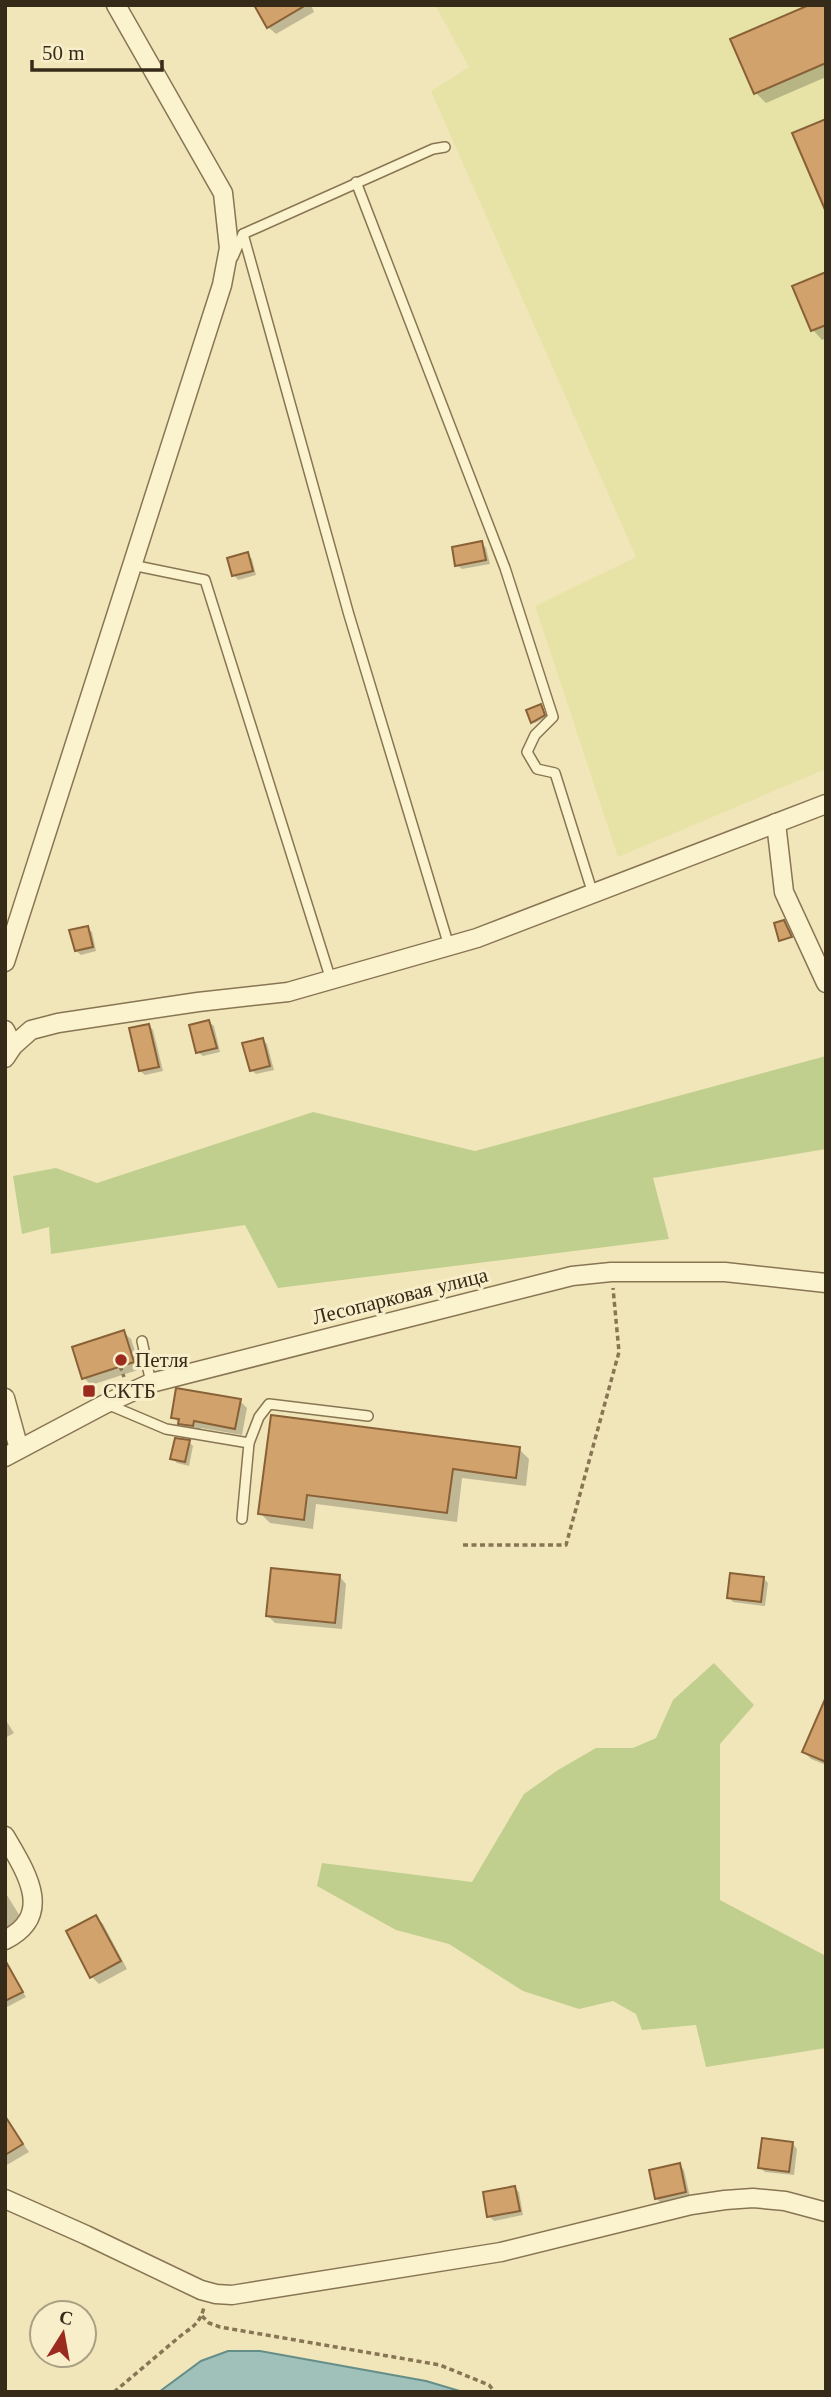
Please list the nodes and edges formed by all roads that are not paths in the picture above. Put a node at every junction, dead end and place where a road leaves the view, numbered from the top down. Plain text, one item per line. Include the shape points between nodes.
1 (116, 5) edge
2 (445, 147) dead end
3 (356, 182) junction
4 (243, 234) junction
5 (222, 285) junction
6 (132, 565) junction
7 (826, 804) edge
8 (776, 823) junction
9 (593, 894) junction
10 (449, 946) junction
11 (5, 962) edge
12 (331, 979) junction
13 (826, 983) edge
14 (8, 1045) edge
15 (826, 1283) edge
16 (142, 1341) dead end
17 (151, 1383) junction
18 (5, 1398) edge
19 (106, 1404) junction
20 (368, 1416) dead end
21 (249, 1443) junction
22 (12, 1453) edge
23 (242, 1519) dead end
24 (5, 1836) edge
25 (11, 1937) edge
26 (5, 2199) edge
27 (826, 2212) edge

1 - 5 street via 223,192 229,248
2 - 3 lane
3 - 4 lane
3 - 9 lane via 505,568 553,717 535,735 527,752 537,769 555,773
4 - 5 lane
4 - 10 lane via 349,615
5 - 6 street
6 - 11 street
6 - 12 lane via 205,580
7 - 8 street
8 - 9 street
8 - 13 street via 783,892
9 - 10 street
10 - 12 street
12 - 14 street via 288,992 58,1023 31,1030
15 - 17 street, Лесопарковая улица via 725,1272 572,1276
16 - 17 lane
17 - 19 street, Лесопарковая улица
18 - 22 street
19 - 21 lane via 166,1429
19 - 22 street, Лесопарковая улица
20 - 21 lane via 269,1404
21 - 23 lane
24 - 25 street via 29,1884 33,1907 30,1922
26 - 27 street via 208,2292 232,2295 501,2252 725,2200 785,2201

